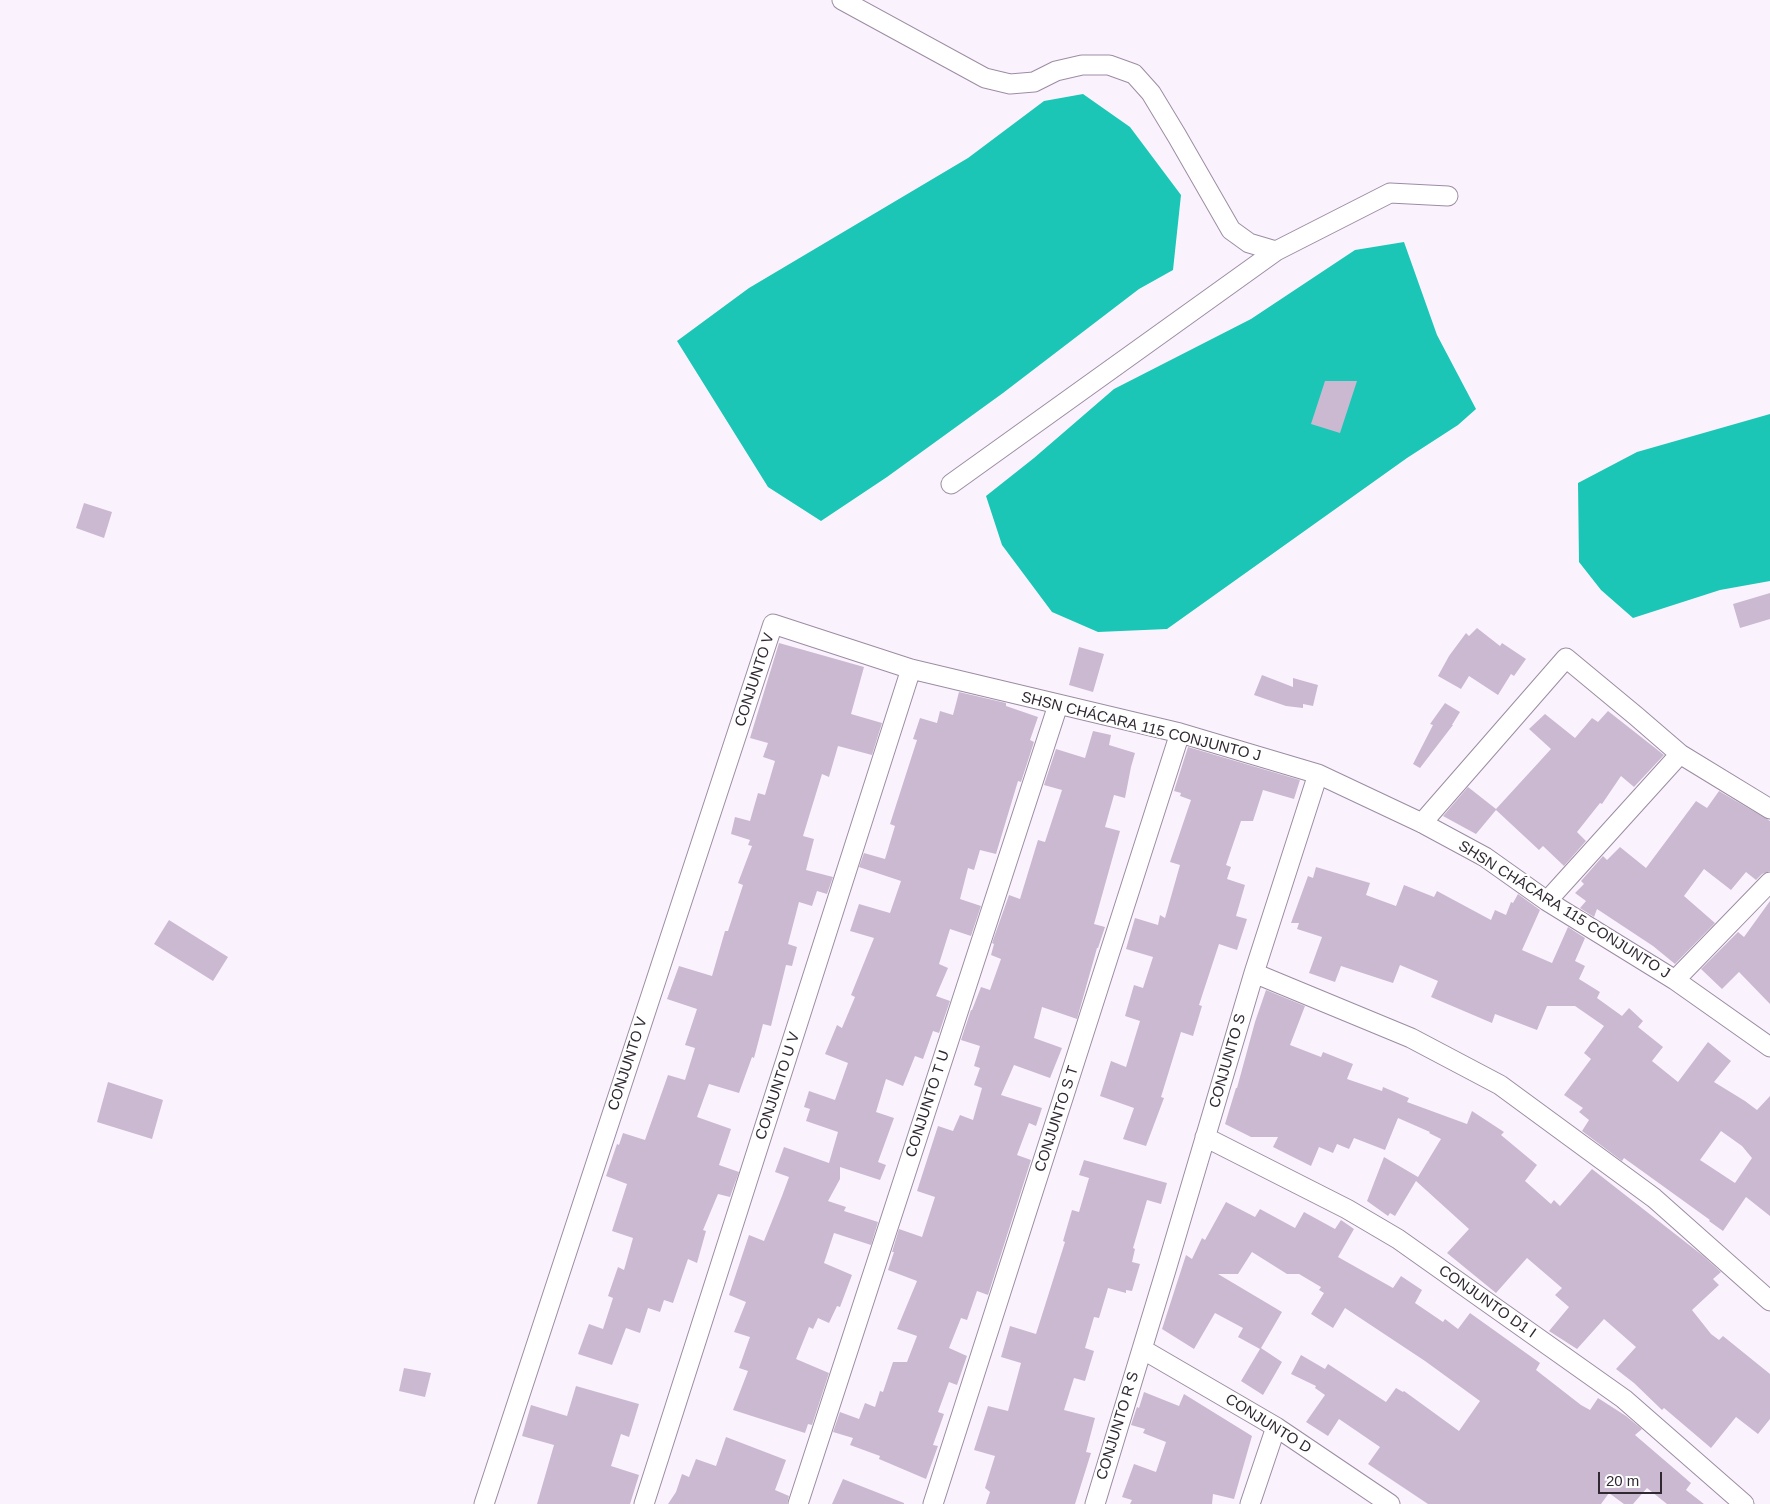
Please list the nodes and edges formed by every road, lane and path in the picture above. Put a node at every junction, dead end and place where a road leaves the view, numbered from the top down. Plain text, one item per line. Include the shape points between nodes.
1 (842, 0) edge
2 (1448, 196) dead end
3 (1276, 251) junction
4 (951, 484) dead end
5 (773, 624) joint
6 (911, 669) junction
7 (1058, 705) junction
8 (1180, 734) junction
9 (1680, 754) junction
10 (1318, 774) junction
11 (1770, 809) edge
12 (1422, 823) junction
13 (1770, 882) edge
14 (1548, 901) junction
15 (1254, 973) junction
16 (1675, 980) junction
17 (1770, 1047) edge
18 (1205, 1137) junction
19 (1770, 1301) edge
20 (1142, 1349) junction
21 (1276, 1427) junction
22 (484, 1504) edge
23 (644, 1504) edge
24 (798, 1504) edge
25 (933, 1504) edge
26 (1094, 1504) edge
27 (1250, 1504) edge
28 (1390, 1504) edge
29 (1744, 1504) edge

1 - 3 street via 986,78 1010,84 1034,82 1082,65 1109,65 1134,74 1151,93 1230,230 1249,242
2 - 3 street via 1390,193
3 - 4 street
5 - 6 street, SHSN CHÁCARA 115 CONJUNTO J
5 - 22 street, CONJUNTO V
6 - 7 street, SHSN CHÁCARA 115 CONJUNTO J
6 - 23 street, CONJUNTO U V
7 - 8 street, SHSN CHÁCARA 115 CONJUNTO J
7 - 24 street, CONJUNTO T U
8 - 10 street, SHSN CHÁCARA 115 CONJUNTO J
8 - 25 street, CONJUNTO S T
9 - 11 street
9 - 12 street via 1566,658
9 - 14 street
10 - 12 street, SHSN CHÁCARA 115 CONJUNTO J
10 - 15 street, CONJUNTO S
12 - 14 street, SHSN CHÁCARA 115 CONJUNTO J via 1485,857
13 - 16 street
14 - 16 street, SHSN CHÁCARA 115 CONJUNTO J
15 - 18 street, CONJUNTO S
15 - 19 street via 1412,1038 1500,1085 1654,1198
16 - 17 street, SHSN CHÁCARA 115 CONJUNTO J
18 - 20 street, CONJUNTO S
18 - 29 street, CONJUNTO D1 I via 1398,1238 1624,1399
20 - 21 street, CONJUNTO D
20 - 26 street, CONJUNTO R S
21 - 27 street
21 - 28 street, CONJUNTO D

